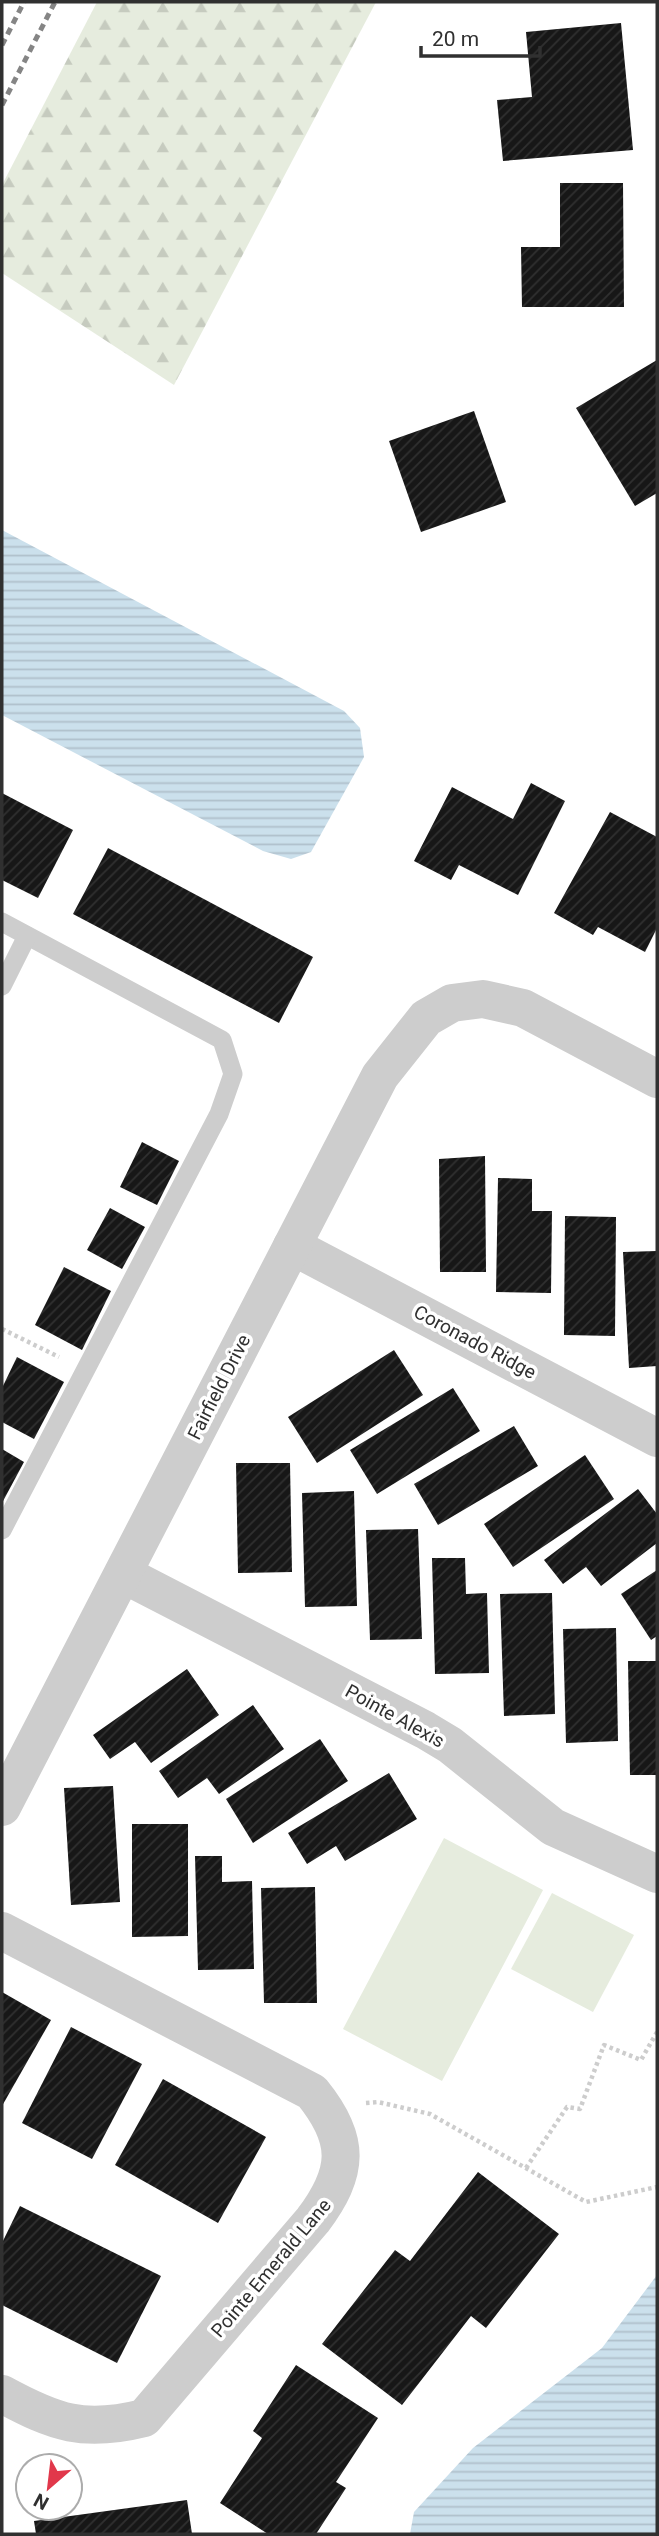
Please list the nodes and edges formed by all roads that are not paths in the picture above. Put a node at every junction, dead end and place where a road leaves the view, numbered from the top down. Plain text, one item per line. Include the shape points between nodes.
1 (2, 922) edge
2 (27, 936) junction
3 (2, 986) edge
4 (657, 1079) edge
5 (292, 1246) junction
6 (657, 1438) edge
7 (2, 1530) edge
8 (123, 1574) junction
9 (2, 1807) edge
10 (657, 1874) edge
11 (2, 1931) edge
12 (2, 2393) edge

1 - 2 lane
2 - 3 lane
2 - 7 lane via 222,1040 233,1074 219,1114
4 - 5 street, Fairfield Drive via 523,1008 483,999 452,1003 426,1018 380,1076
5 - 6 street, Coronado Ridge
5 - 8 street, Fairfield Drive
8 - 9 street, Fairfield Drive
8 - 10 street, Pointe Alexis via 425,1730 553,1827
11 - 12 street, Pointe Emerald Lane via 312,2092 326,2108 340,2141 341,2169 332,2196 144,2418 115,2425 63,2422

